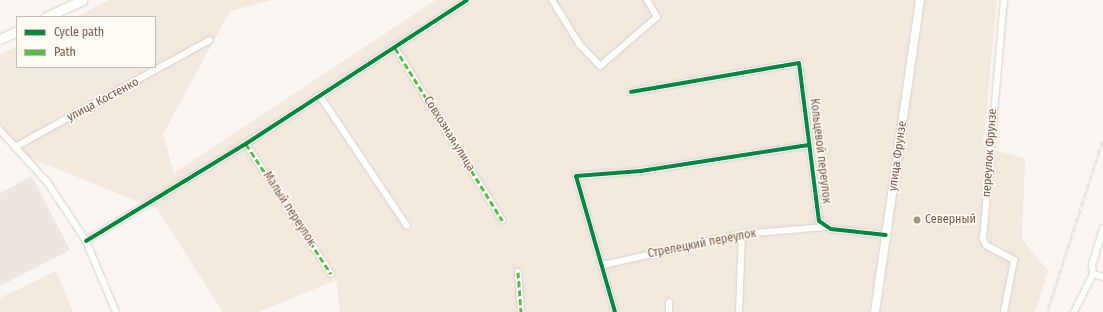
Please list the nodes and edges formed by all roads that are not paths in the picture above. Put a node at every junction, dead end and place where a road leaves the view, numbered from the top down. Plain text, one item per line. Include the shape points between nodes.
1 (82, 0) edge
2 (467, 0) edge
3 (552, 0) edge
4 (647, 0) edge
5 (920, 0) edge
6 (1004, 0) edge
7 (48, 16) edge
8 (16, 31) edge
9 (0, 39) edge
10 (210, 40) dead end
11 (395, 48) junction
12 (631, 92) dead end
13 (320, 96) junction
14 (0, 130) edge
15 (246, 144) junction
16 (808, 145) junction
17 (15, 147) junction
18 (502, 220) dead end
19 (407, 226) dead end
20 (826, 227) junction
21 (1103, 228) edge
22 (742, 234) junction
23 (886, 235) junction
24 (86, 241) junction
25 (603, 265) junction
26 (518, 272) dead end
27 (331, 274) dead end
28 (1094, 274) junction
29 (1103, 277) edge
30 (669, 302) dead end
31 (116, 312) edge
32 (521, 312) edge
33 (615, 312) edge
34 (669, 312) edge
35 (739, 312) edge
36 (875, 312) edge
37 (1004, 312) edge
38 (1074, 312) edge

1 - 7 main road
2 - 11 street
3 - 4 street via 580,45 600,66 657,17
5 - 23 street, улица Фрунзе
6 - 37 street, переулок Фрунзе via 983,239 986,245 1014,260
8 - 9 main road
10 - 17 street, улица Костенко
11 - 13 street
11 - 18 street, Совхозная улица
12 - 16 street, Кольцевой переулок via 799,63
13 - 15 street
13 - 19 street
14 - 17 street
15 - 24 street
15 - 27 street, Малый переулок
16 - 20 street, Кольцевой переулок via 818,217
16 - 25 street via 641,171 576,176
17 - 24 street via 47,182
20 - 22 street, Стрелецкий переулок
20 - 23 street
21 - 28 street via 1092,265
22 - 25 street, Стрелецкий переулок
22 - 35 street
23 - 36 street, улица Фрунзе
24 - 31 street
25 - 33 street
26 - 32 street
28 - 29 street
28 - 38 street
30 - 34 street

